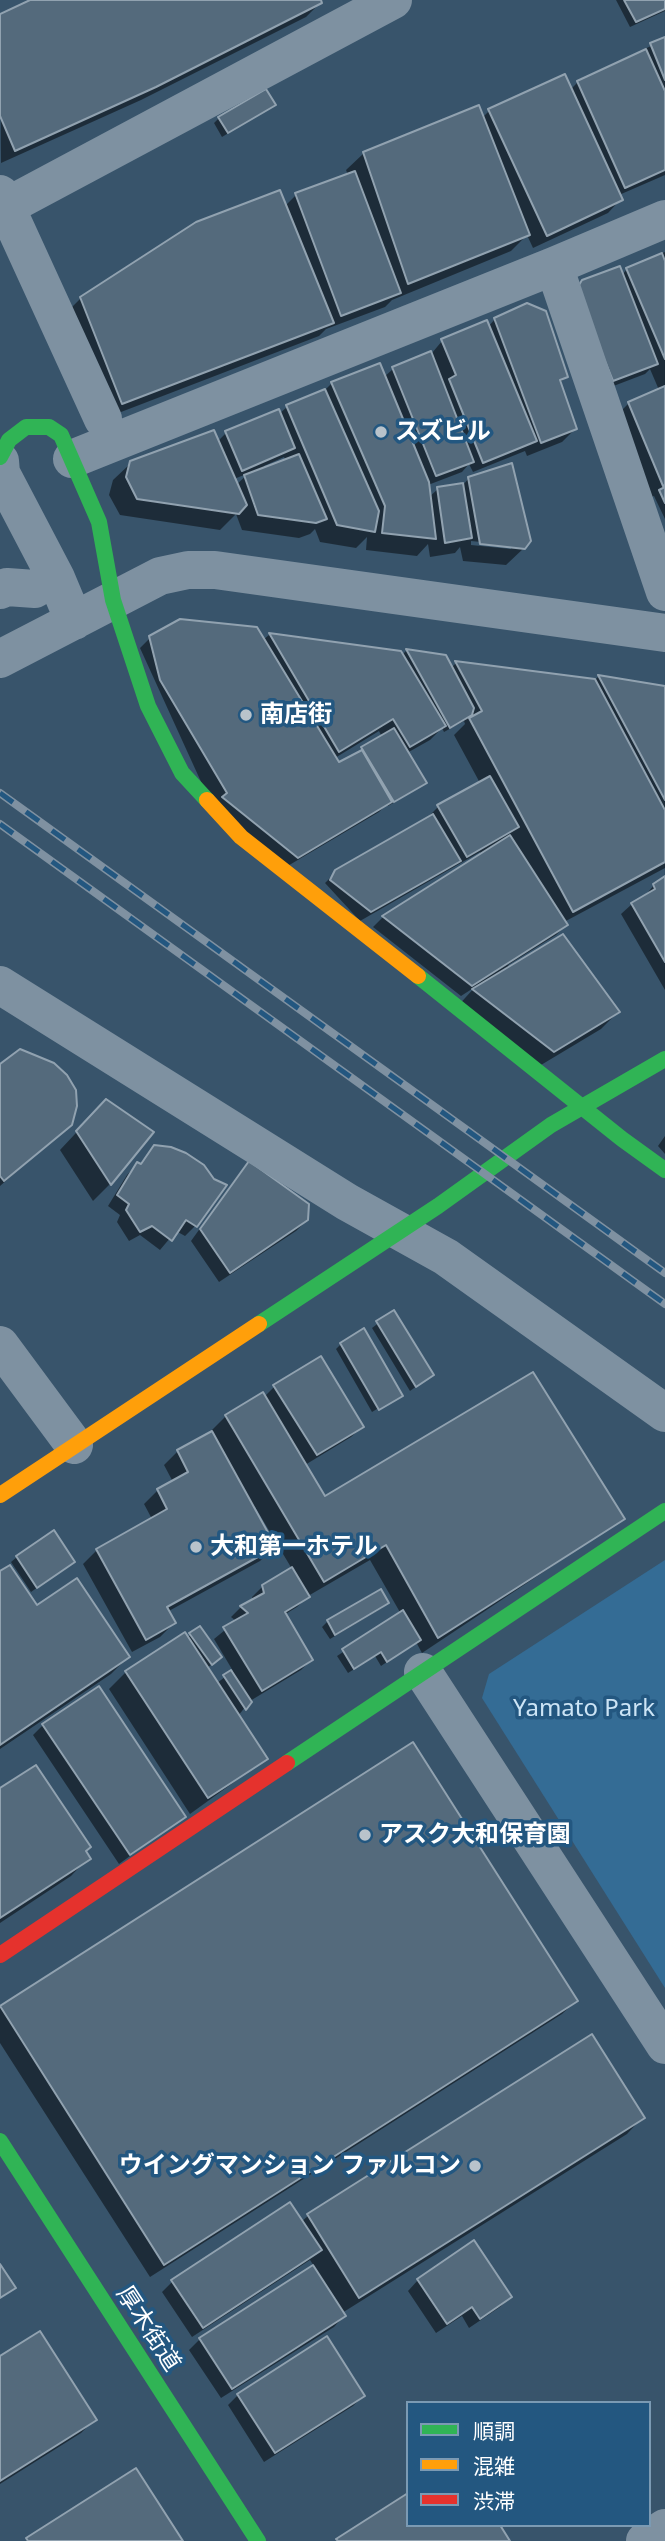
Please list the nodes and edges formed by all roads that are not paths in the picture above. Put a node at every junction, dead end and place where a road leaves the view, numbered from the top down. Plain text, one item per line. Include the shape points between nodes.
1 (393, 0) edge
2 (2, 204) edge
3 (665, 219) edge
4 (554, 266) junction
5 (103, 419) dead end
6 (0, 459) edge
7 (72, 459) junction
8 (665, 592) edge
9 (113, 600) junction
10 (74, 621) junction
11 (665, 632) edge
12 (0, 659) edge
13 (0, 985) edge
14 (665, 1059) edge
15 (581, 1106) junction
16 (665, 1170) edge
17 (400, 1231) junction
18 (0, 1345) edge
19 (665, 1413) edge
20 (74, 1446) junction
21 (0, 1495) edge
22 (665, 1511) edge
23 (423, 1672) junction
24 (0, 1955) edge
25 (665, 2045) edge
26 (0, 2141) edge
27 (665, 2528) edge
28 (258, 2541) edge
29 (645, 2541) edge

1 - 2 street
2 - 5 street
3 - 4 street
4 - 7 street
4 - 8 street
6 - 7 street via 9,440 26,427 49,427 61,435
6 - 10 street via 1,473
7 - 9 street via 99,522
9 - 10 street
9 - 11 street via 160,576 215,570
9 - 15 street via 148,706 182,773 241,837
10 - 12 street
13 - 17 street
14 - 15 street
15 - 16 street
15 - 17 street
17 - 19 street via 446,1257
17 - 20 street
18 - 20 street
20 - 21 street
22 - 23 street
23 - 24 street
23 - 25 street
26 - 28 street, 厚木街道
27 - 29 street

